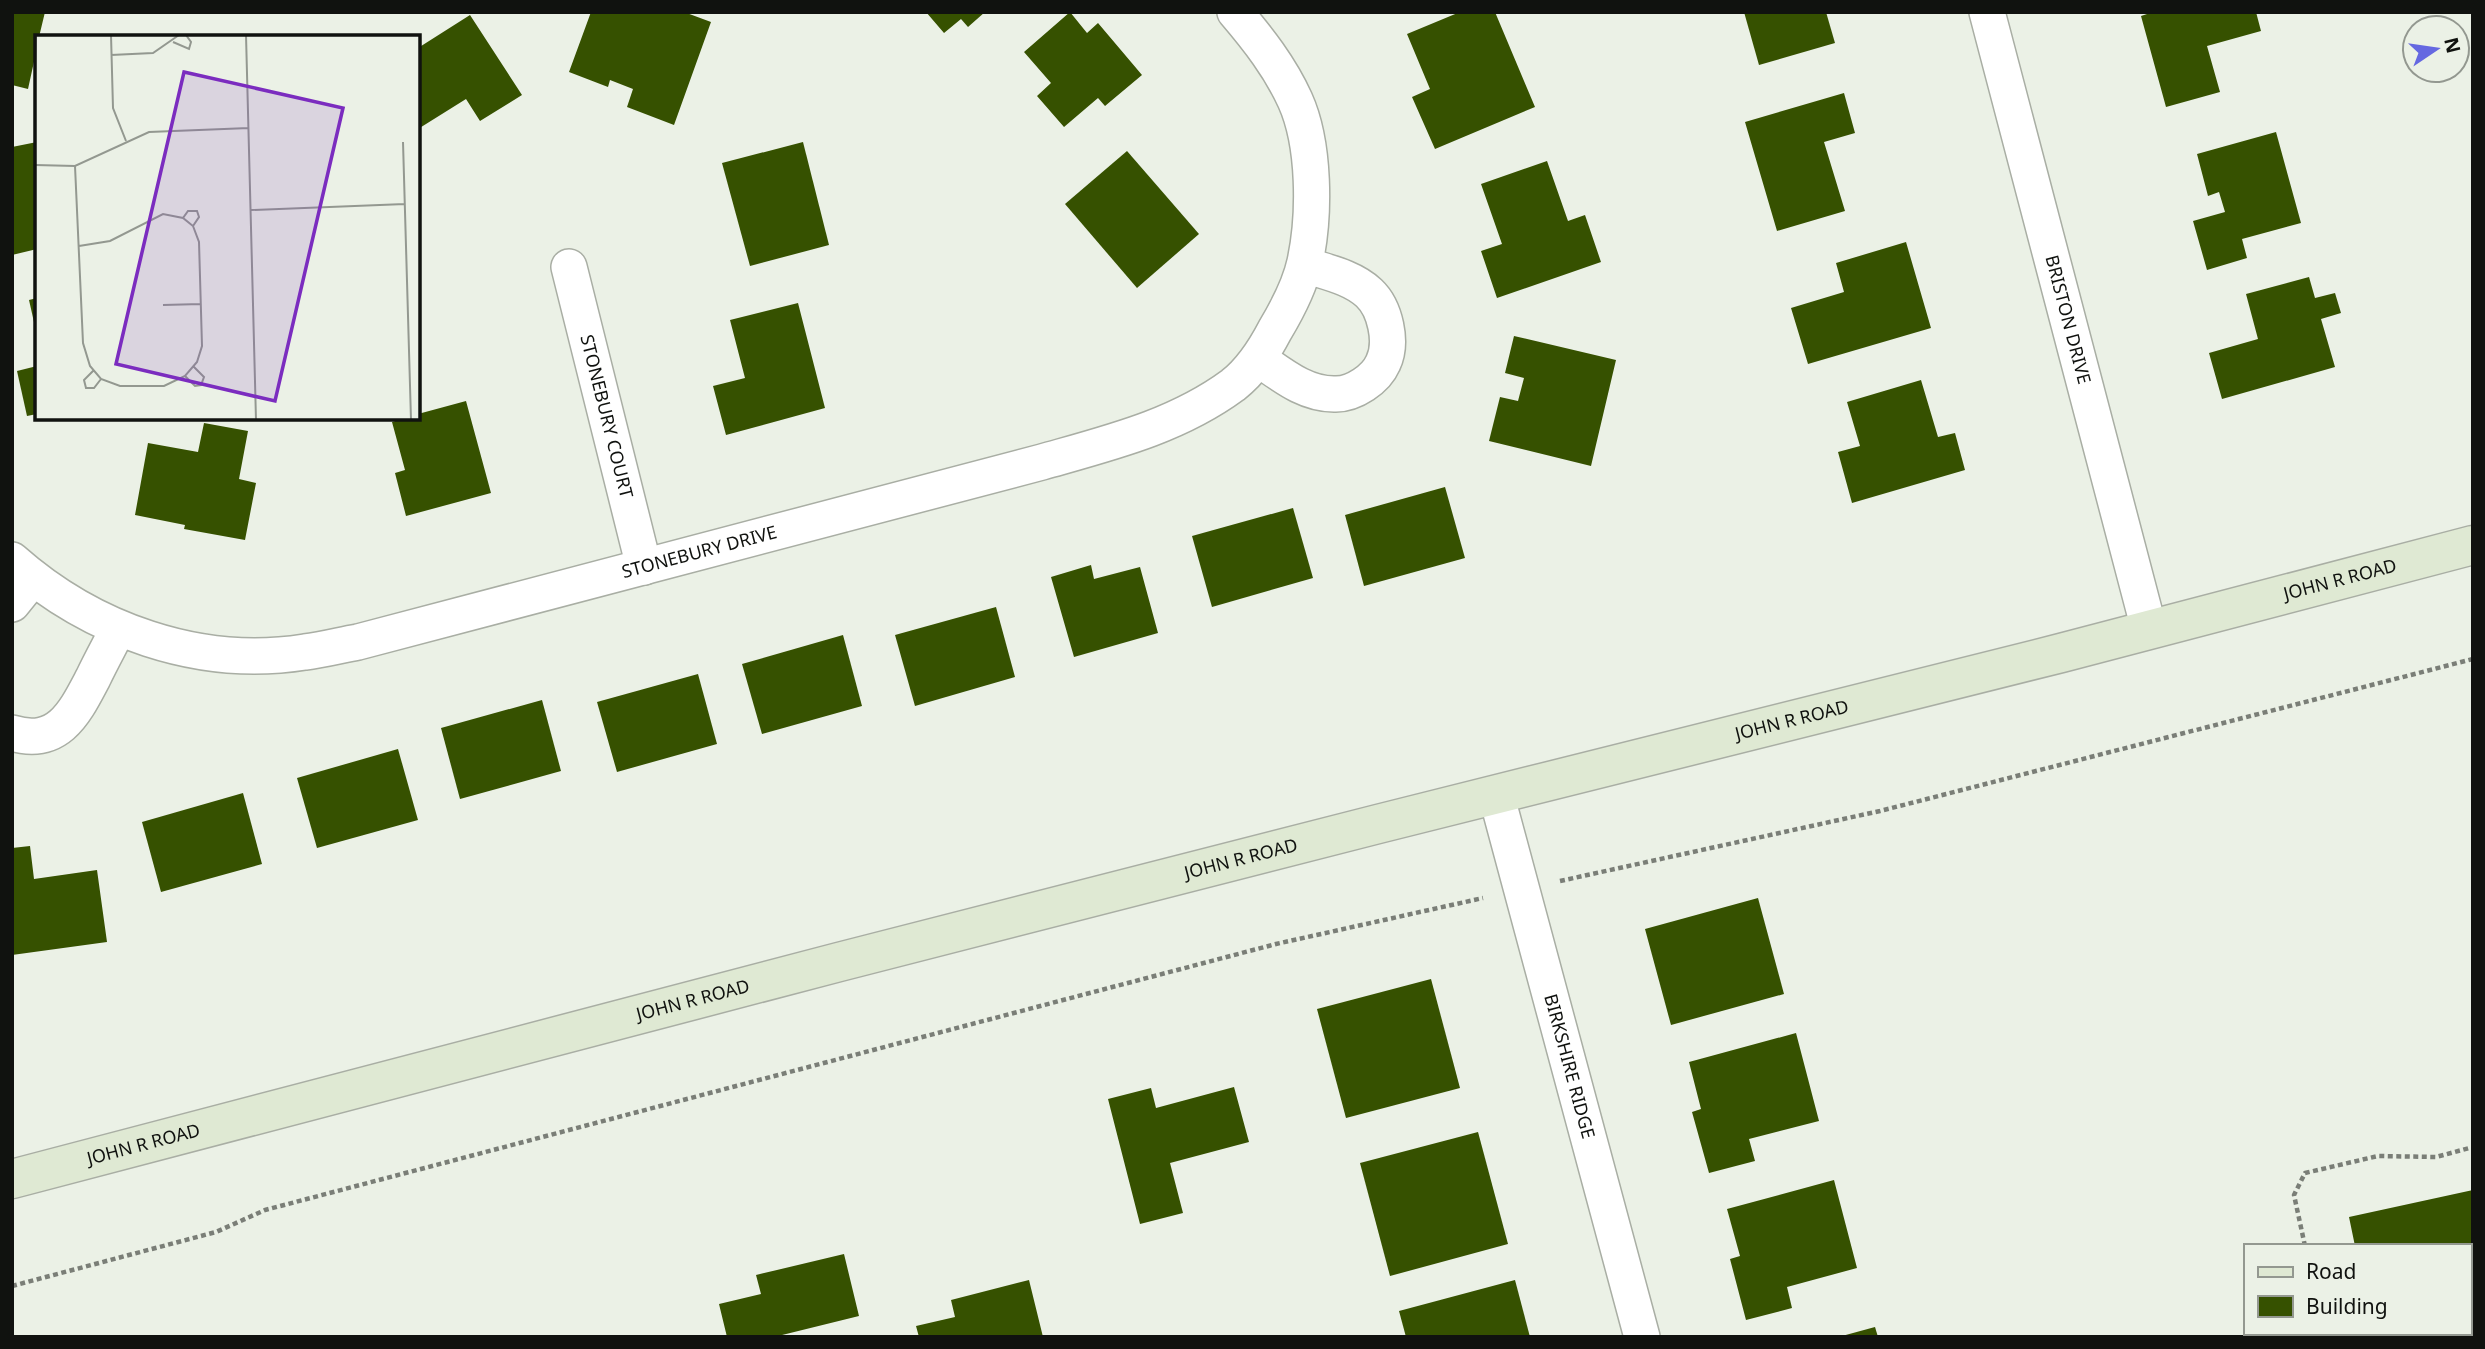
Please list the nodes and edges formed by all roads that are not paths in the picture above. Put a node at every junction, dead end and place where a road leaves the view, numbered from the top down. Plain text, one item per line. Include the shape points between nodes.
1 (1235, 12) edge
2 (1987, 12) edge
3 (1305, 264) junction
4 (569, 267) dead end
5 (1259, 359) junction
6 (2473, 545) edge
7 (644, 567) junction
8 (19, 581) edge
9 (118, 629) junction
10 (2149, 629) junction
11 (12, 733) edge
12 (1496, 794) junction
13 (12, 1179) edge
14 (1642, 1337) edge

1 - 3 street, STONEBURY DRIVE via 1266,49 1296,101 1310,158 1312,213
2 - 10 street, BRISTON DRIVE
3 - 5 street, STONEBURY DRIVE
3 - 5 street via 1369,293 1382,310 1387,336 1384,362 1358,388 1338,395 1293,383
4 - 7 street, STONEBURY COURT
5 - 7 street, STONEBURY DRIVE via 1235,384 1185,416 1142,434
6 - 10 main road, JOHN R ROAD
7 - 9 street, STONEBURY DRIVE via 303,653 211,653
8 - 9 street, STONEBURY DRIVE
9 - 11 street via 74,714 57,730 38,737
10 - 12 main road, JOHN R ROAD
12 - 13 main road, JOHN R ROAD
12 - 14 street, BIRKSHIRE RIDGE

